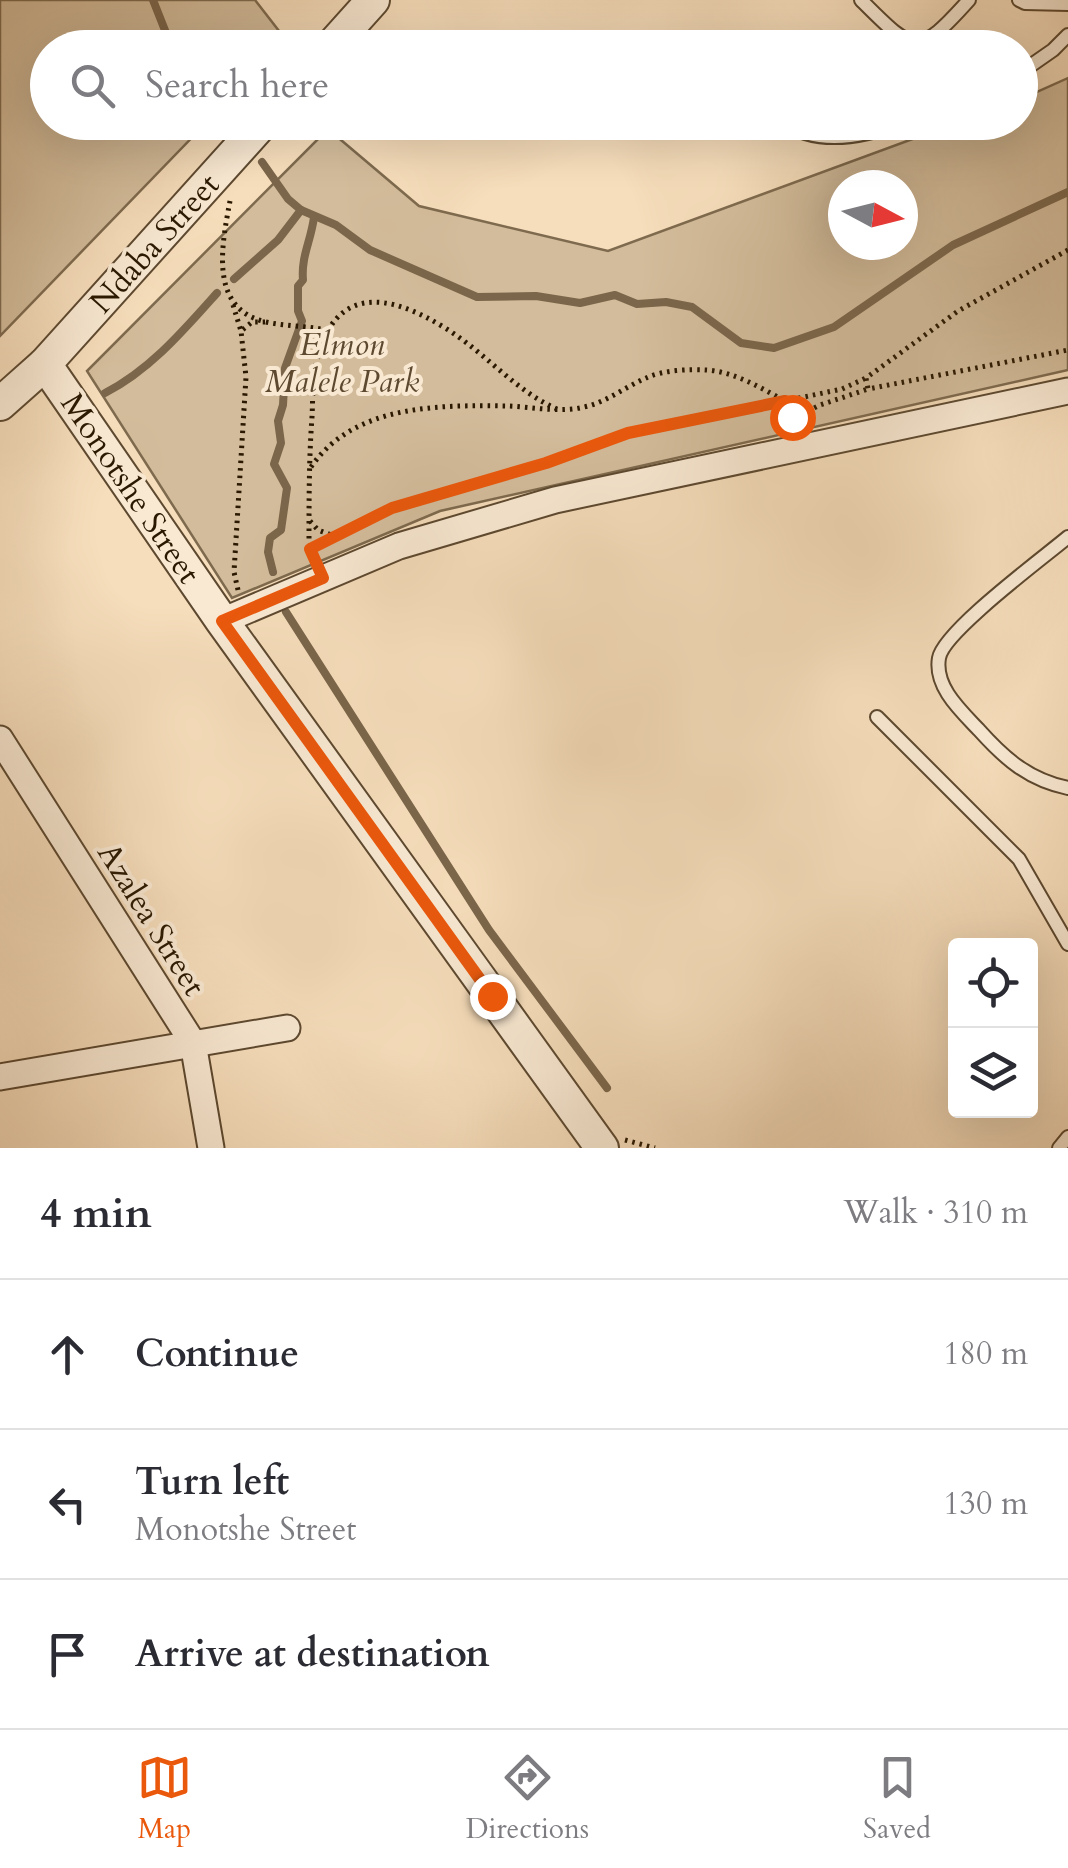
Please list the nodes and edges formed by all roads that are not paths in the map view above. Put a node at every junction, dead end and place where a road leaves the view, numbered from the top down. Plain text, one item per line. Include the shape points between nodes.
1 (373, 0) edge
2 (861, 0) edge
3 (969, 0) edge
4 (1018, 0) edge
5 (1068, 4) edge
6 (346, 30) edge
7 (891, 30) edge
8 (942, 30) edge
9 (1068, 35) edge
10 (1038, 60) edge
11 (247, 140) edge
12 (45, 364) junction
13 (1068, 391) edge
14 (0, 404) edge
15 (1068, 537) edge
16 (232, 617) junction
17 (876, 717) dead end
18 (0, 739) edge
19 (1068, 788) edge
20 (1068, 944) edge
21 (287, 1028) dead end
22 (193, 1043) junction
23 (0, 1078) edge
24 (1068, 1138) edge
25 (211, 1148) edge
26 (602, 1148) edge
27 (1059, 1148) edge

1 - 6 street
2 - 7 lane
3 - 8 lane
4 - 5 lane
9 - 10 lane
11 - 12 street, Ndaba Street
12 - 14 street, Ndaba Street
12 - 16 street, Monotshe Street
13 - 16 street via 555,500 399,546
15 - 19 lane via 956,632 939,656 942,684 1004,758
16 - 26 street, Monotshe Street
17 - 20 lane via 1018,859
18 - 22 street, Azalea Street
21 - 22 street
22 - 23 street
22 - 25 street, Azalea Street
24 - 27 lane

